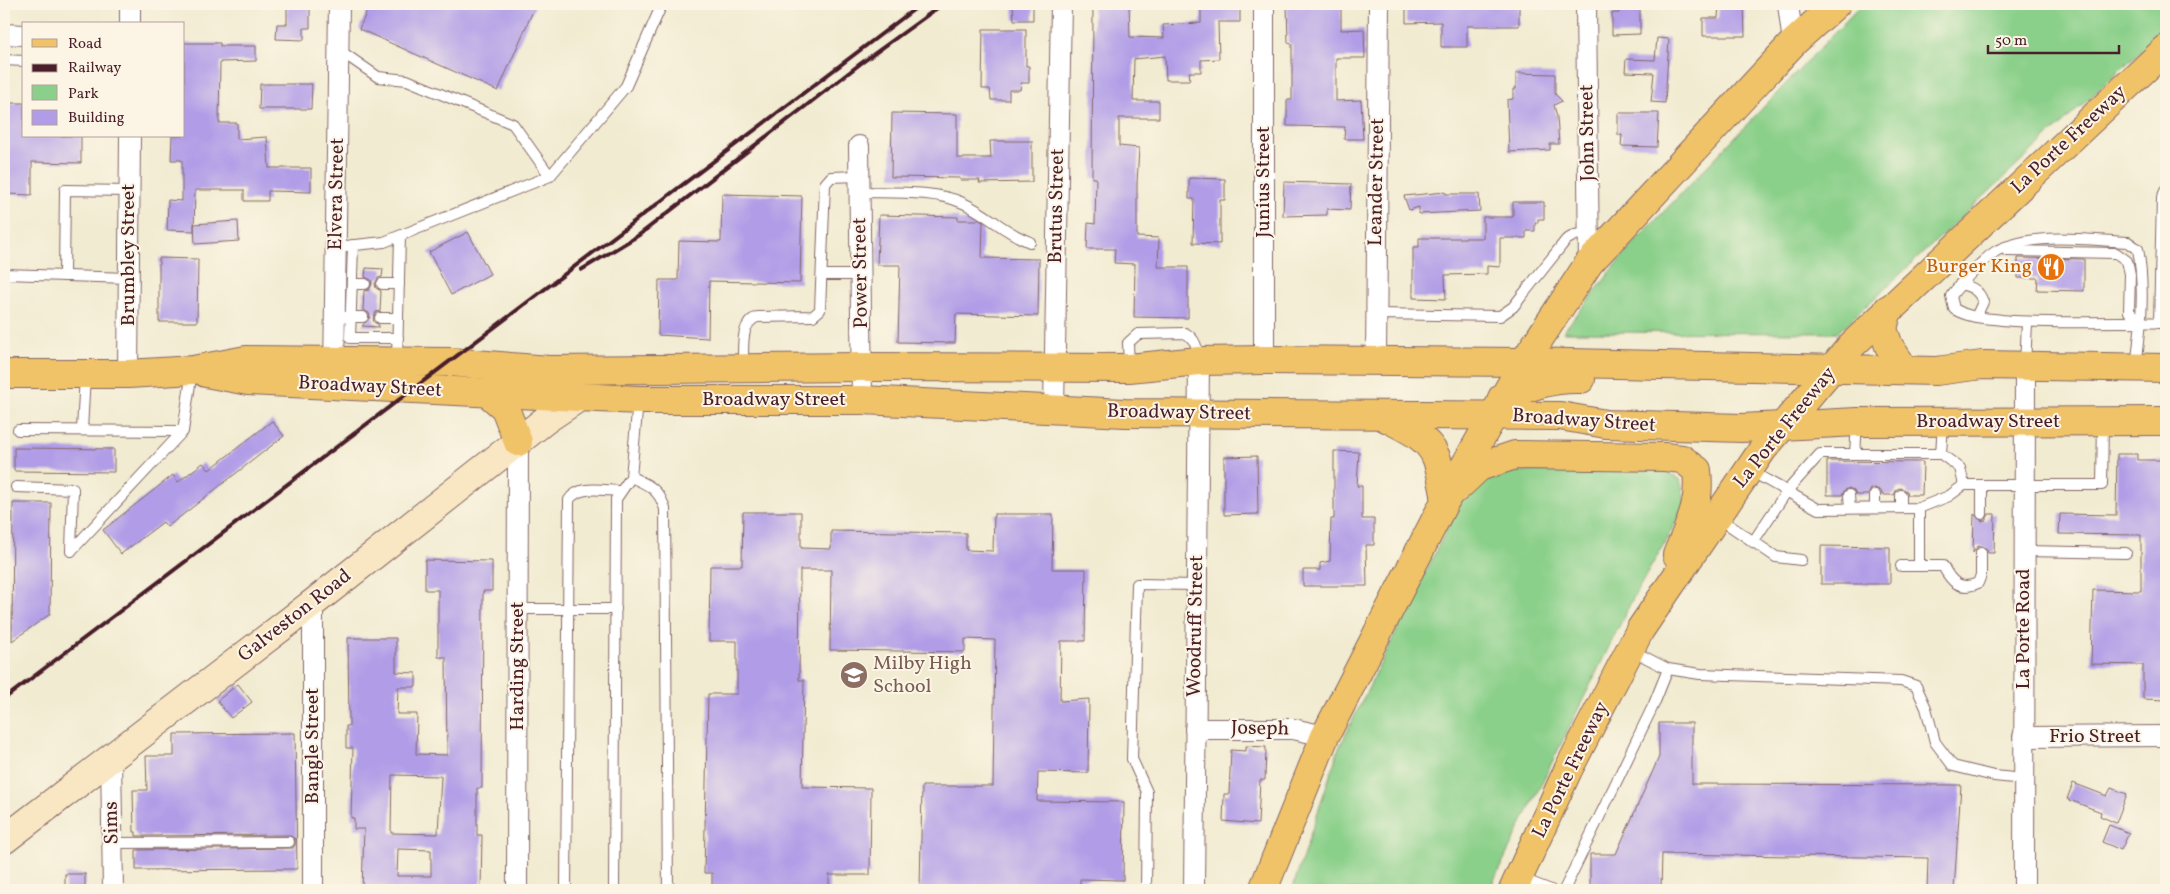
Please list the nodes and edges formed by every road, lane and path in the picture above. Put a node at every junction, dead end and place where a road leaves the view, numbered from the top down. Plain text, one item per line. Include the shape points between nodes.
1 (130, 4) edge
2 (340, 4) edge
3 (662, 4) edge
4 (1061, 4) edge
5 (1264, 4) edge
6 (1379, 4) edge
7 (1586, 4) edge
8 (1788, 4) edge
9 (1836, 4) edge
10 (130, 22) edge
11 (4, 34) edge
12 (22, 35) edge
13 (1793, 43) junction
14 (2166, 48) edge
15 (339, 50) junction
16 (4, 60) edge
17 (22, 61) edge
18 (130, 138) edge
19 (859, 146) dead end
20 (550, 176) junction
21 (859, 184) junction
22 (2166, 189) edge
23 (129, 191) junction
24 (1589, 233) junction
25 (400, 236) junction
26 (1030, 242) dead end
27 (345, 246) junction
28 (1997, 251) junction
29 (1589, 262) junction
30 (4, 274) edge
31 (822, 275) junction
32 (861, 275) junction
33 (64, 276) junction
34 (129, 278) junction
35 (352, 284) junction
36 (365, 284) dead end
37 (382, 284) dead end
38 (398, 284) junction
39 (1960, 284) junction
40 (1888, 310) junction
41 (1376, 314) junction
42 (343, 317) junction
43 (363, 317) dead end
44 (1976, 317) junction
45 (380, 318) dead end
46 (398, 318) junction
47 (2141, 321) junction
48 (2027, 322) junction
49 (2163, 323) edge
50 (397, 350) junction
51 (1264, 360) junction
52 (1376, 360) junction
53 (1199, 362) junction
54 (1524, 362) junction
55 (1739, 366) junction
56 (862, 367) junction
57 (2025, 367) junction
58 (2136, 367) junction
59 (743, 368) junction
60 (1055, 368) junction
61 (1832, 368) junction
62 (2166, 368) edge
63 (193, 370) junction
64 (1905, 370) junction
65 (334, 373) junction
66 (4, 374) edge
67 (85, 374) junction
68 (128, 374) junction
69 (1814, 390) junction
70 (489, 394) junction
71 (548, 395) junction
72 (639, 400) junction
73 (862, 400) junction
74 (1497, 407) junction
75 (1054, 409) junction
76 (1198, 414) junction
77 (1378, 414) junction
78 (1560, 416) junction
79 (2025, 421) junction
80 (2104, 421) junction
81 (2166, 421) edge
82 (1857, 422) junction
83 (1943, 422) junction
84 (1784, 426) junction
85 (18, 430) dead end
86 (82, 430) junction
87 (183, 431) junction
88 (518, 442) junction
89 (1941, 454) junction
90 (1851, 456) junction
91 (1748, 469) junction
92 (631, 477) junction
93 (2025, 484) junction
94 (1964, 485) junction
95 (1982, 485) junction
96 (16, 487) dead end
97 (621, 491) junction
98 (1787, 491) junction
99 (1850, 495) dead end
100 (1876, 495) dead end
101 (1902, 495) dead end
102 (1446, 499) junction
103 (1850, 508) junction
104 (1875, 508) junction
105 (1901, 508) junction
106 (1919, 508) junction
107 (1982, 514) dead end
108 (1716, 517) junction
109 (1753, 542) junction
110 (2024, 550) junction
111 (1981, 553) dead end
112 (2126, 553) dead end
113 (1801, 560) dead end
114 (1901, 566) dead end
115 (1919, 566) junction
116 (1196, 585) junction
117 (313, 603) junction
118 (518, 609) junction
119 (568, 609) junction
120 (616, 609) junction
121 (1635, 640) junction
122 (1668, 669) junction
123 (1195, 728) junction
124 (1325, 736) junction
125 (2166, 736) edge
126 (2023, 737) junction
127 (111, 756) junction
128 (2024, 779) junction
129 (4, 840) edge
130 (289, 842) dead end
131 (112, 843) junction
132 (1516, 884) edge
133 (113, 890) edge
134 (313, 890) edge
135 (517, 890) edge
136 (566, 890) edge
137 (614, 890) edge
138 (668, 890) edge
139 (1146, 890) edge
140 (1194, 890) edge
141 (1263, 890) edge
142 (1551, 890) edge
143 (1564, 890) edge
144 (2024, 890) edge

1 - 10 street
2 - 15 street, Elvera Street
3 - 20 lane via 626,86
4 - 60 street, Brutus Street
5 - 51 street, Junius Street
6 - 41 street, Leander Street
7 - 24 street, John Street
8 - 13 street
9 - 13 main road
11 - 12 street
13 - 29 main road
14 - 40 main road, La Porte Freeway
15 - 20 lane via 378,77 407,80 514,124
15 - 27 street, Elvera Street
16 - 17 lane
18 - 23 street, Brumbley Street
19 - 21 street, Power Street
20 - 25 lane
21 - 26 lane via 962,202 1013,236
21 - 31 lane via 830,177 827,180
21 - 32 street, Power Street
22 - 49 lane via 2162,198
23 - 33 lane via 65,190
23 - 34 street, Brumbley Street
24 - 29 street, John Street
24 - 41 lane via 1566,240 1513,307 1500,316
25 - 27 lane via 384,242
25 - 38 lane
27 - 35 lane
27 - 42 street, Elvera Street
28 - 39 lane
28 - 47 lane via 2116,253 2127,261 2130,312
28 - 47 lane via 2043,239 2128,242 2138,249 2142,269
29 - 54 main road
30 - 33 lane
31 - 32 lane
31 - 59 lane via 822,305 813,316 757,318 747,324
32 - 56 street, Power Street
33 - 34 lane
34 - 68 street, Brumbley Street
35 - 36 lane
35 - 42 lane
37 - 38 lane
38 - 46 lane
39 - 44 lane via 1970,286 1980,294 1983,302
39 - 44 lane via 1950,296 1954,310
40 - 61 main road, La Porte Freeway
40 - 64 main road via 1883,330 1888,346
41 - 52 street, Leander Street
42 - 43 lane
42 - 50 lane via 350,338
42 - 65 street, Elvera Street
44 - 48 lane
45 - 46 lane
46 - 50 lane
47 - 48 lane
47 - 49 lane
47 - 58 lane
48 - 57 lane
50 - 65 main road, Broadway Street
50 - 71 main road, Broadway Street via 450,362
51 - 52 main road, Broadway Street
51 - 53 main road, Broadway Street
52 - 54 main road, Broadway Street
53 - 60 main road, Broadway Street via 1129,368
53 - 76 street, Woodruff Street
54 - 55 main road, Broadway Street
54 - 74 main road
55 - 61 main road, Broadway Street
55 - 74 main road via 1715,380 1564,378 1528,386
56 - 59 main road, Broadway Street
56 - 60 main road, Broadway Street
56 - 73 street, Power Street
57 - 58 main road, Broadway Street
57 - 64 main road, Broadway Street via 1982,365 1936,371
57 - 79 street, La Porte Road
58 - 62 main road, Broadway Street
59 - 71 main road, Broadway Street
60 - 75 street, Brutus Street
61 - 64 main road, Broadway Street
61 - 69 main road, La Porte Freeway
63 - 65 main road, Broadway Street via 246,360
63 - 68 main road, Broadway Street
63 - 87 lane
65 - 70 main road, Broadway Street
66 - 67 main road, Broadway Street
67 - 68 main road, Broadway Street
67 - 86 lane
69 - 78 main road via 1790,404 1762,412 1605,411
69 - 84 main road, La Porte Freeway
70 - 71 main road, Broadway Street
70 - 88 main road via 505,408
71 - 72 main road, Broadway Street
71 - 88 main road, Galveston Road
72 - 73 main road, Broadway Street
72 - 92 lane
73 - 75 main road, Broadway Street
74 - 77 main road, Broadway Street
74 - 78 main road, Broadway Street
74 - 102 main road
75 - 76 main road, Broadway Street
76 - 77 main road, Broadway Street
76 - 116 street, Woodruff Street
77 - 102 main road via 1415,433 1428,445 1436,457
78 - 84 main road, Broadway Street via 1606,424
79 - 80 main road, Broadway Street
79 - 83 main road, Broadway Street
79 - 93 street, La Porte Road
80 - 81 main road, Broadway Street
80 - 93 lane via 2102,485
82 - 83 main road, Broadway Street
82 - 84 main road, Broadway Street
82 - 90 lane
83 - 89 lane
84 - 91 main road, La Porte Freeway
85 - 86 lane
86 - 87 lane
87 - 96 lane via 70,552 73,489
88 - 117 main road, Galveston Road
88 - 118 street, Harding Street
89 - 90 lane via 1903,458
89 - 94 lane via 1960,468
90 - 98 lane via 1820,454
91 - 98 lane
91 - 108 main road, La Porte Freeway
92 - 97 lane
92 - 138 lane via 661,496 665,509
93 - 95 lane
93 - 110 street, La Porte Road
94 - 95 lane
94 - 106 lane via 1949,496
95 - 107 lane
97 - 119 lane via 582,490 573,493 569,500
97 - 120 lane via 616,499
98 - 103 lane via 1818,509
98 - 109 lane
99 - 103 lane
100 - 104 lane
101 - 105 lane
102 - 121 main road via 1479,467 1515,455 1665,457 1682,460 1696,470 1697,506 1673,564
102 - 124 main road
103 - 104 lane
104 - 105 lane
105 - 106 lane
106 - 115 lane
108 - 109 lane
108 - 121 main road, La Porte Freeway
109 - 113 lane via 1776,557
110 - 112 lane
110 - 126 street, La Porte Road
111 - 115 lane via 1978,583 1970,587 1960,587 1942,566
114 - 115 lane
116 - 123 street, Woodruff Street
116 - 139 lane via 1137,584 1132,758 1147,792
117 - 127 main road, Galveston Road
117 - 134 street, Bangle Street
118 - 119 lane
118 - 135 street, Harding Street
119 - 120 lane
119 - 136 lane
120 - 137 lane
121 - 122 lane
121 - 132 main road, La Porte Freeway via 1568,770
122 - 128 lane via 1700,674 1901,681 1916,686 1935,742 1953,766
122 - 143 lane
123 - 124 street, Joseph via 1293,729
123 - 140 street, Woodruff Street
124 - 141 main road
125 - 126 street, Frio Street
126 - 128 street, La Porte Road
127 - 129 main road, Galveston Road
127 - 131 street, Sims
128 - 144 street, La Porte Road
130 - 131 lane
131 - 133 street, Sims
132 - 142 lane

